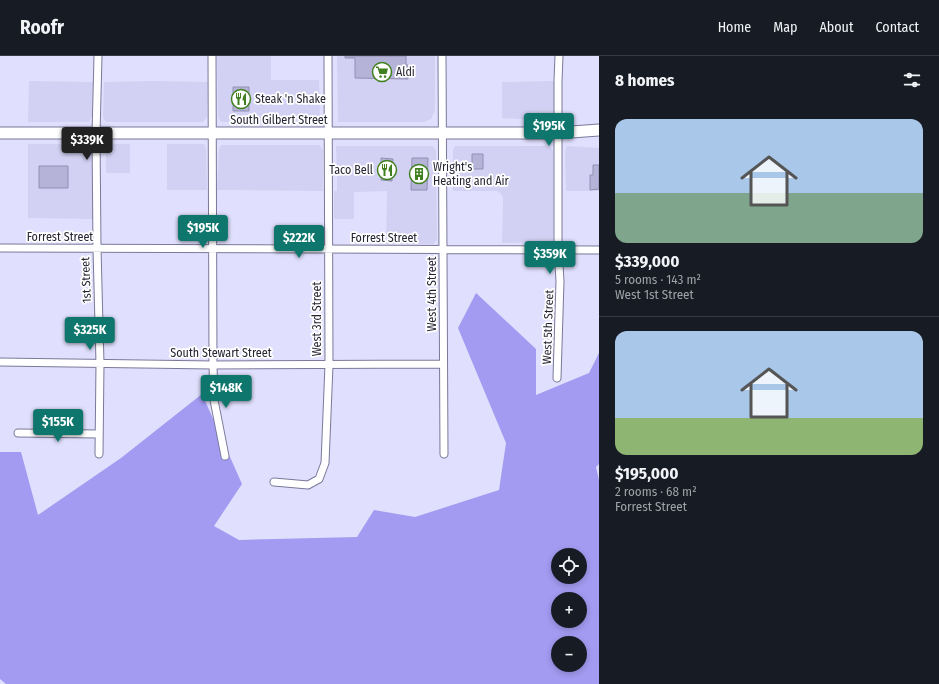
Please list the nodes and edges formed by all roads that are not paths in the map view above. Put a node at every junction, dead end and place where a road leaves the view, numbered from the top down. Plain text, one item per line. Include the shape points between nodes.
1 (98, 56) edge
2 (212, 56) edge
3 (328, 56) edge
4 (442, 56) edge
5 (559, 56) edge
6 (599, 130) edge
7 (0, 133) edge
8 (443, 133) junction
9 (558, 133) junction
10 (96, 134) junction
11 (213, 134) junction
12 (328, 134) junction
13 (599, 137) edge
14 (0, 248) edge
15 (97, 248) junction
16 (213, 249) junction
17 (328, 249) junction
18 (558, 249) junction
19 (443, 250) junction
20 (599, 250) edge
21 (0, 362) edge
22 (100, 363) junction
23 (213, 364) junction
24 (443, 364) junction
25 (329, 365) junction
26 (557, 378) dead end
27 (18, 433) dead end
28 (99, 434) junction
29 (99, 454) dead end
30 (444, 454) dead end
31 (225, 456) dead end
32 (274, 482) dead end

1 - 10 street, 1st Street
2 - 11 street
3 - 12 street, West 3rd Street
4 - 8 street, West 4th Street
5 - 9 street, West 5th Street
6 - 9 main road, South Gilbert Street
7 - 10 main road, South Gilbert Street
8 - 9 main road, South Gilbert Street
8 - 12 main road, South Gilbert Street
8 - 19 street, West 4th Street
9 - 13 main road, South Gilbert Street
9 - 18 street, West 5th Street
10 - 11 main road, South Gilbert Street
10 - 15 street, 1st Street
11 - 12 main road, South Gilbert Street
11 - 16 street
12 - 17 street, West 3rd Street
14 - 15 street, Forrest Street
15 - 16 street, Forrest Street
15 - 22 street, 1st Street
16 - 17 street, Forrest Street
16 - 23 street
17 - 19 street, Forrest Street
17 - 25 street, West 3rd Street
18 - 19 street, Forrest Street
18 - 20 street, Forrest Street
18 - 26 street, West 5th Street via 560,281
19 - 24 street, West 4th Street
21 - 22 street, South Stewart Street
22 - 23 street, South Stewart Street
22 - 28 street, 1st Street
23 - 25 street, South Stewart Street
23 - 31 street via 214,400
24 - 25 street, South Stewart Street
24 - 30 street, West 4th Street
25 - 32 street, West 3rd Street via 325,463 319,479 308,485
27 - 28 street
28 - 29 street, 1st Street

